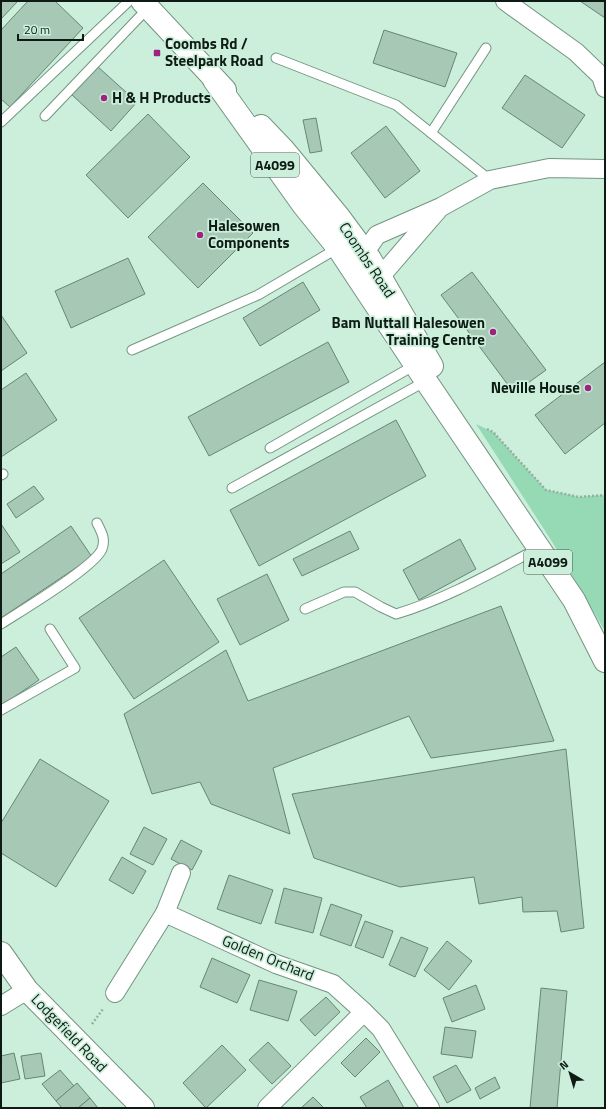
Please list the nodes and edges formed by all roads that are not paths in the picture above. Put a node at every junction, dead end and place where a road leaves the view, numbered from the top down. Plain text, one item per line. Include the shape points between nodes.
1 (505, 1) edge
2 (140, 3) edge
3 (486, 48) dead end
4 (276, 58) dead end
5 (214, 80) junction
6 (605, 88) edge
7 (45, 116) dead end
8 (1, 122) edge
9 (431, 133) junction
10 (605, 169) edge
11 (490, 180) junction
12 (441, 207) junction
13 (371, 243) junction
14 (338, 248) junction
15 (373, 282) junction
16 (396, 320) junction
17 (132, 350) dead end
18 (421, 373) junction
19 (270, 448) dead end
20 (484, 466) junction
21 (232, 488) dead end
22 (97, 523) dead end
23 (538, 548) junction
24 (305, 608) dead end
25 (1, 624) edge
26 (50, 629) dead end
27 (605, 661) edge
28 (1, 710) edge
29 (180, 873) dead end
30 (165, 913) junction
31 (1, 953) edge
32 (27, 990) junction
33 (115, 993) road end
34 (1, 1006) edge
35 (364, 1012) junction
36 (143, 1108) edge
37 (267, 1108) edge
38 (430, 1108) edge

1 - 6 street via 576,52 602,76
2 - 5 main road, Coombs Road / A4099
2 - 7 lane
2 - 8 lane
3 - 9 lane
4 - 9 lane via 396,106
5 - 13 main road, Coombs Road / A4099 via 283,149 346,226
5 - 14 main road, Coombs Road / A4099 via 304,206
9 - 11 lane
10 - 11 street via 549,168
11 - 12 street
12 - 13 street
12 - 15 street
13 - 15 main road via 360,259
14 - 15 main road, Coombs Road / A4099
14 - 17 lane via 258,296
15 - 16 main road
16 - 18 main road, A4099
16 - 20 main road, A4099 via 437,374
18 - 19 lane
18 - 20 main road, A4099
18 - 21 lane
20 - 23 main road, A4099
22 - 25 lane via 104,535 102,549 93,561
23 - 24 lane via 475,582 396,614 355,592 344,592
23 - 27 main road, A4099 via 574,600
26 - 28 lane via 75,668
29 - 30 street
30 - 33 street
30 - 35 street, Golden Orchard via 276,964 333,984
31 - 32 main road, Lodgefield Road
32 - 34 street
32 - 36 main road, Lodgefield Road
35 - 37 street
35 - 38 street, Golden Orchard via 381,1029

